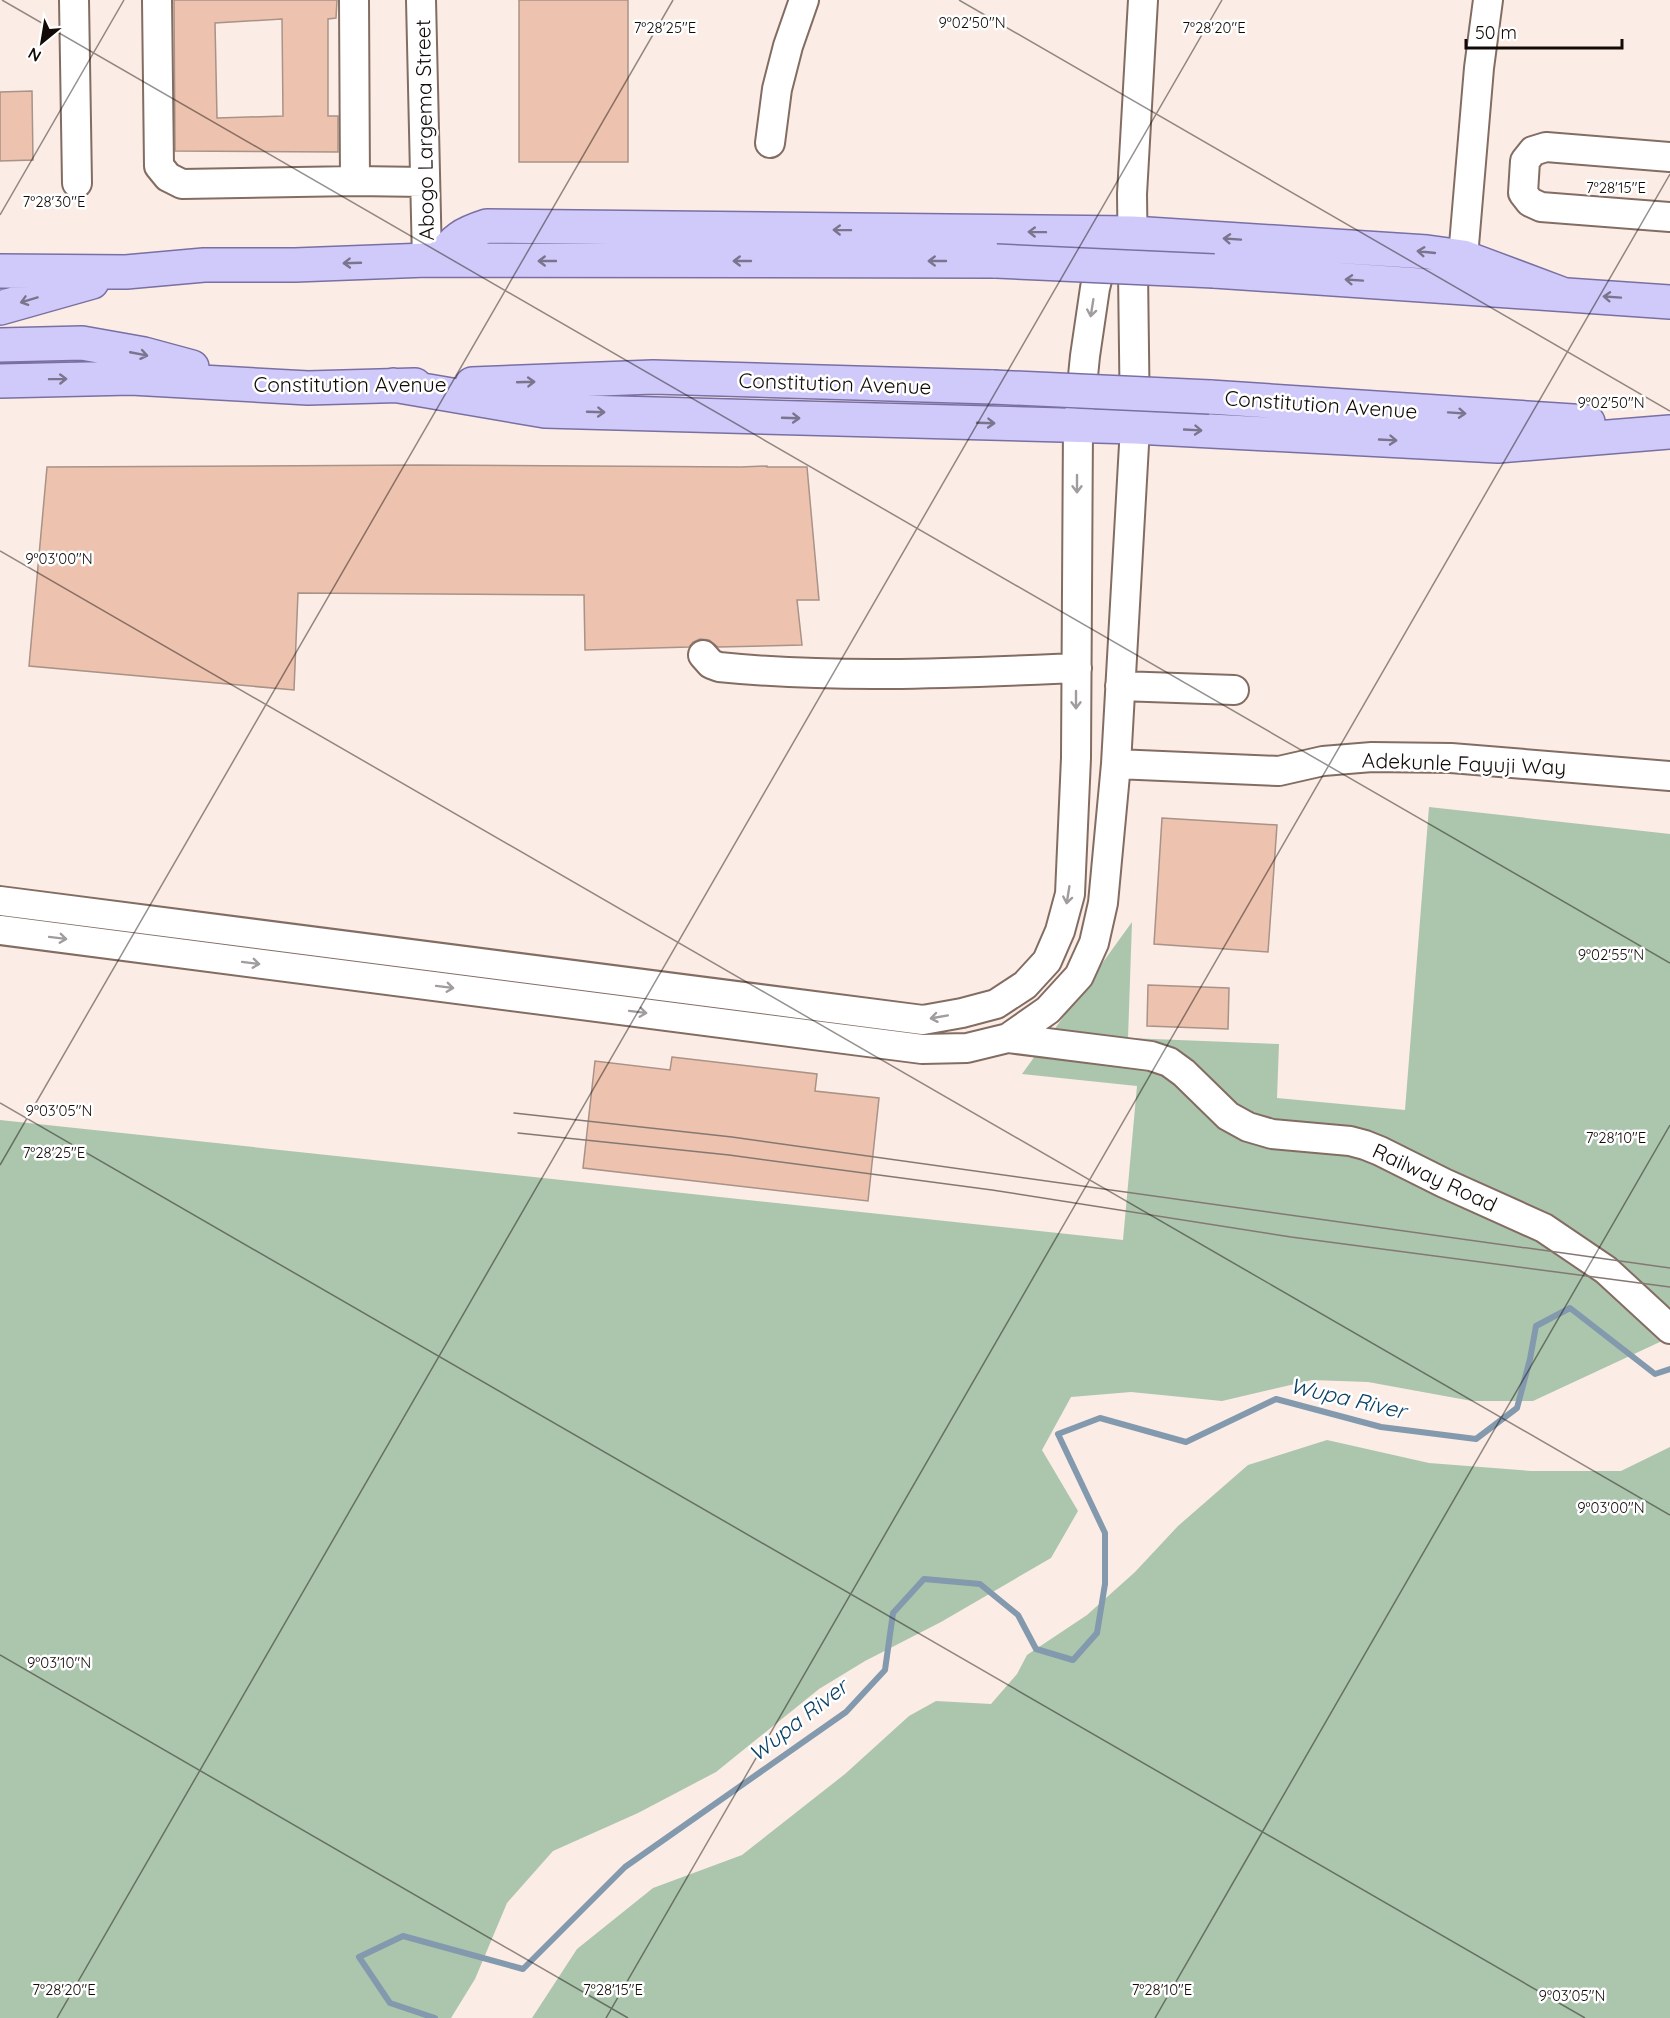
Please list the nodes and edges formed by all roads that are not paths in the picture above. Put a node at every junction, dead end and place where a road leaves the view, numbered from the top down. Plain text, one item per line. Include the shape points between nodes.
1 (74, 0) edge
2 (157, 0) edge
3 (354, 0) edge
4 (422, 0) edge
5 (804, 0) edge
6 (1143, 0) edge
7 (1488, 0) edge
8 (770, 143) dead end
9 (1670, 157) edge
10 (355, 181) junction
11 (425, 182) junction
12 (76, 183) dead end
13 (1670, 217) edge
14 (1121, 233) junction
15 (1463, 257) junction
16 (433, 260) junction
17 (0, 271) edge
18 (126, 272) junction
19 (1562, 294) junction
20 (1670, 302) edge
21 (0, 308) edge
22 (0, 345) edge
23 (0, 381) edge
24 (260, 385) junction
25 (393, 385) junction
26 (1078, 426) junction
27 (1135, 427) junction
28 (1670, 430) edge
29 (703, 655) dead end
30 (1077, 668) junction
31 (1120, 686) junction
32 (1234, 690) dead end
33 (1116, 764) junction
34 (1670, 776) edge
35 (0, 901) edge
36 (0, 930) edge
37 (1008, 1038) junction
38 (1669, 1327) edge

1 - 12 street
2 - 10 street via 159,166 168,177 182,184
3 - 10 street
4 - 11 street, Abogo Largema Street
5 - 8 street via 777,89
6 - 14 street via 1131,194
7 - 15 street
9 - 13 street via 1546,147 1533,151 1524,161 1523,193 1541,207
10 - 11 street
11 - 16 street, Abogo Largema Street
15 -> 14 main road
14 -> 16 main road via 487,226 469,232
14 -> 26 street via 1095,288
14 - 27 street
15 - 19 main road
16 -> 18 main road via 204,265
19 -> 16 main road, bridge via 996,261
17 - 18 main road
18 -> 21 main road
20 -> 19 main road
22 -> 24 main road via 82,343 170,360
23 -> 24 main road, Constitution Avenue via 131,378
24 - 25 main road, Constitution Avenue
25 -> 26 main road via 545,411
25 -> 28 main road, Constitution Avenue, bridge via 653,377 993,387 1210,397
26 - 27 main road
26 -> 30 street
27 -> 28 main road via 1498,446
27 - 31 street
29 - 30 street via 719,667 812,674
30 -> 35 street via 1070,894 1060,931 1047,961 1024,985 996,1004 962,1013 923,1020
31 - 32 street
31 - 33 street
33 - 34 street, Adekunle Fayuji Way via 1279,771 1323,761 1372,757 1451,758
33 - 37 street via 1103,903 1094,943 1079,976 1048,1010
36 -> 37 street via 922,1049 967,1048
37 - 38 street, Railway Road via 1151,1056 1168,1062 1228,1116 1248,1127 1272,1134 1350,1141 1380,1150 1544,1228 1606,1270

